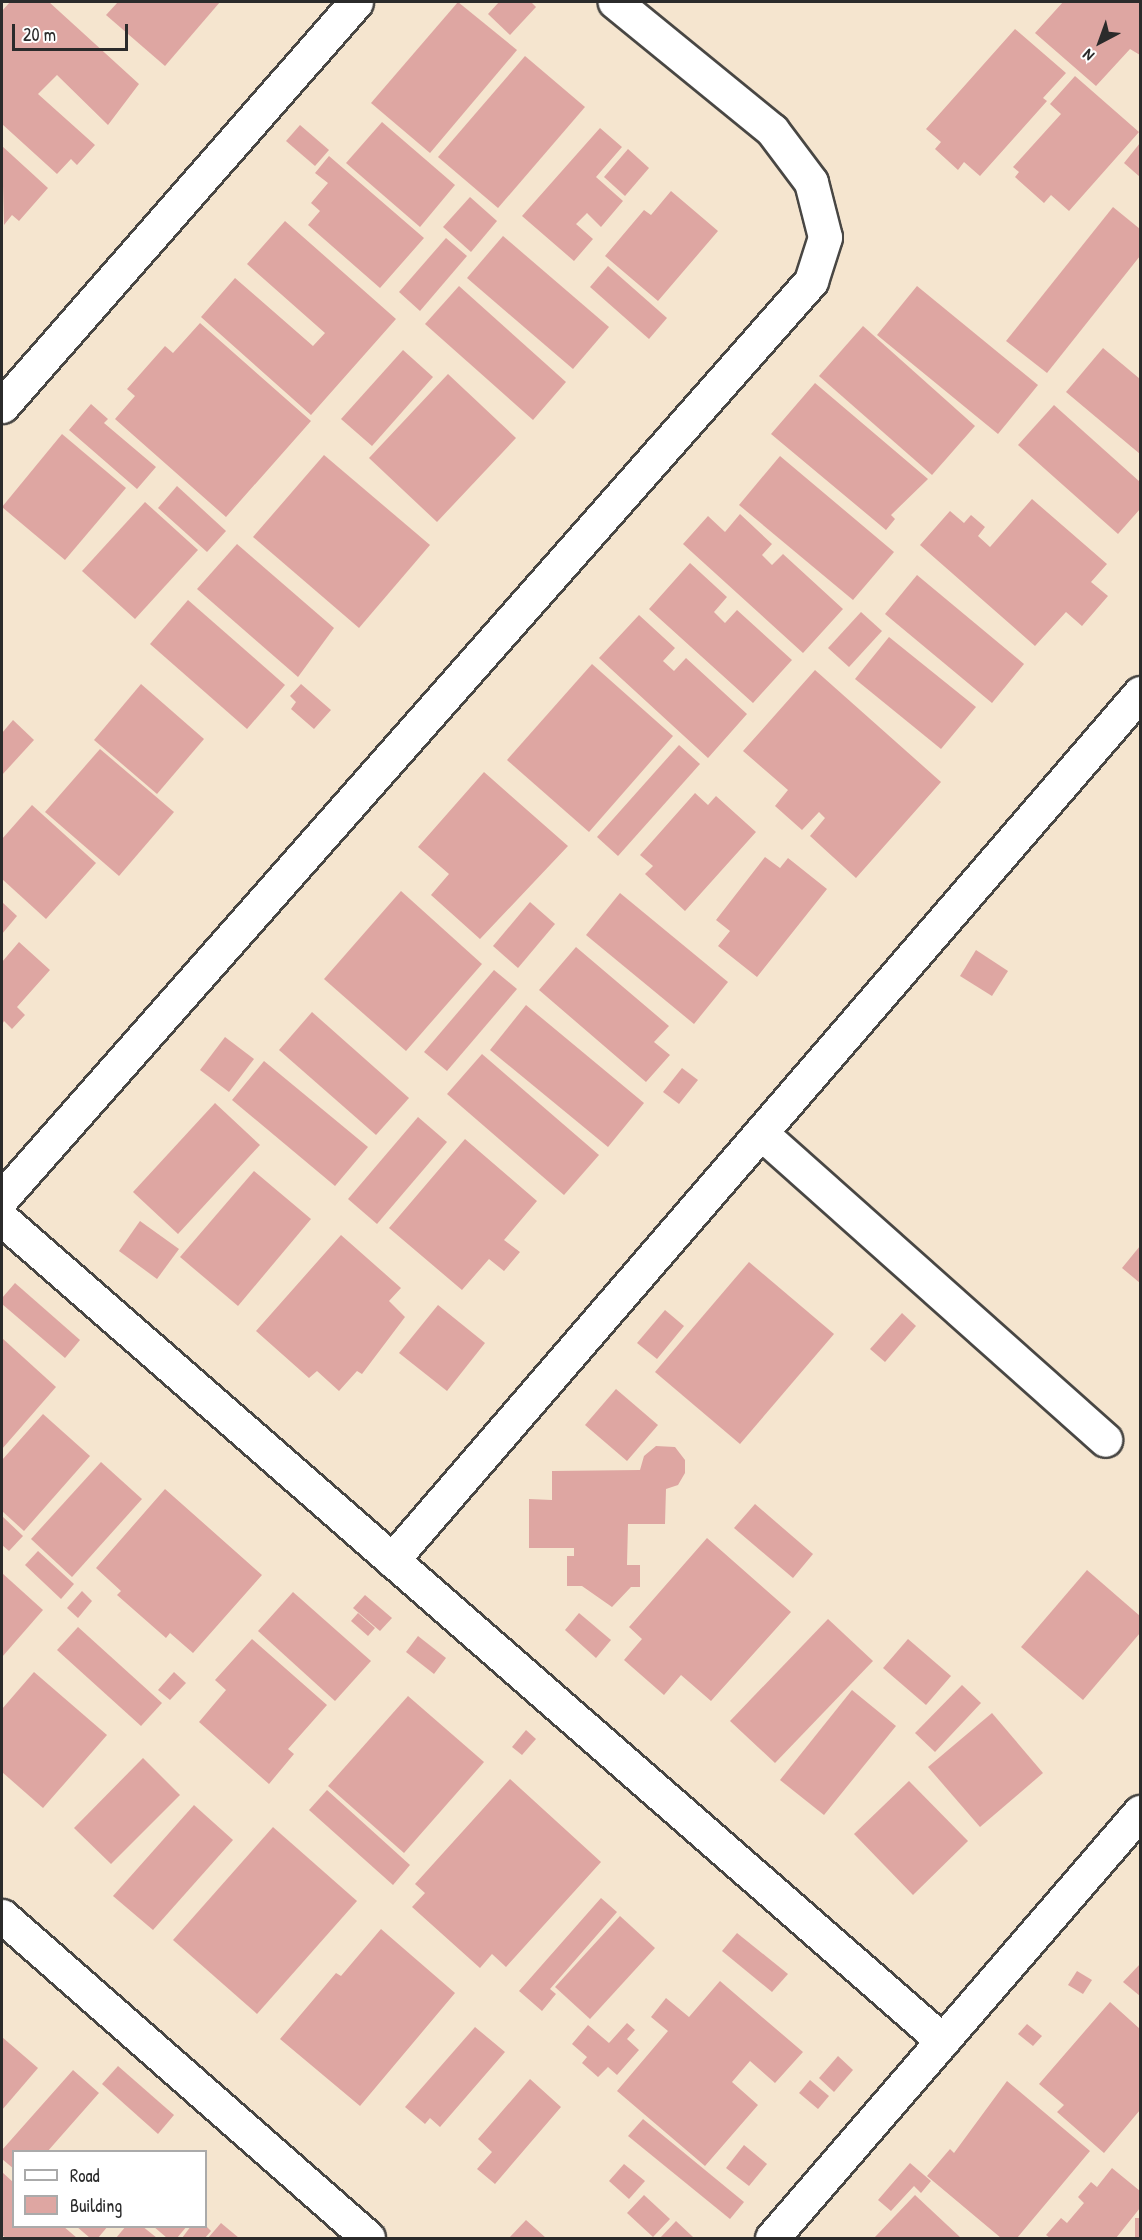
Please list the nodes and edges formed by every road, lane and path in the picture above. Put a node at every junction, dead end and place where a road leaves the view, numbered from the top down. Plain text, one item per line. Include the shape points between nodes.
1 (356, 2) edge
2 (615, 2) edge
3 (2, 406) edge
4 (1140, 693) edge
5 (761, 1133) junction
6 (2, 1198) edge
7 (2, 1219) edge
8 (1105, 1440) dead end
9 (392, 1560) junction
10 (1140, 1812) edge
11 (2, 1916) edge
12 (943, 2041) junction
13 (368, 2238) edge
14 (772, 2238) edge

1 - 3 street
2 - 6 street via 772,130 811,182 825,237 811,280
4 - 5 street
5 - 8 street
5 - 9 street
7 - 9 street
9 - 12 street
10 - 12 street
11 - 13 street
12 - 14 street

